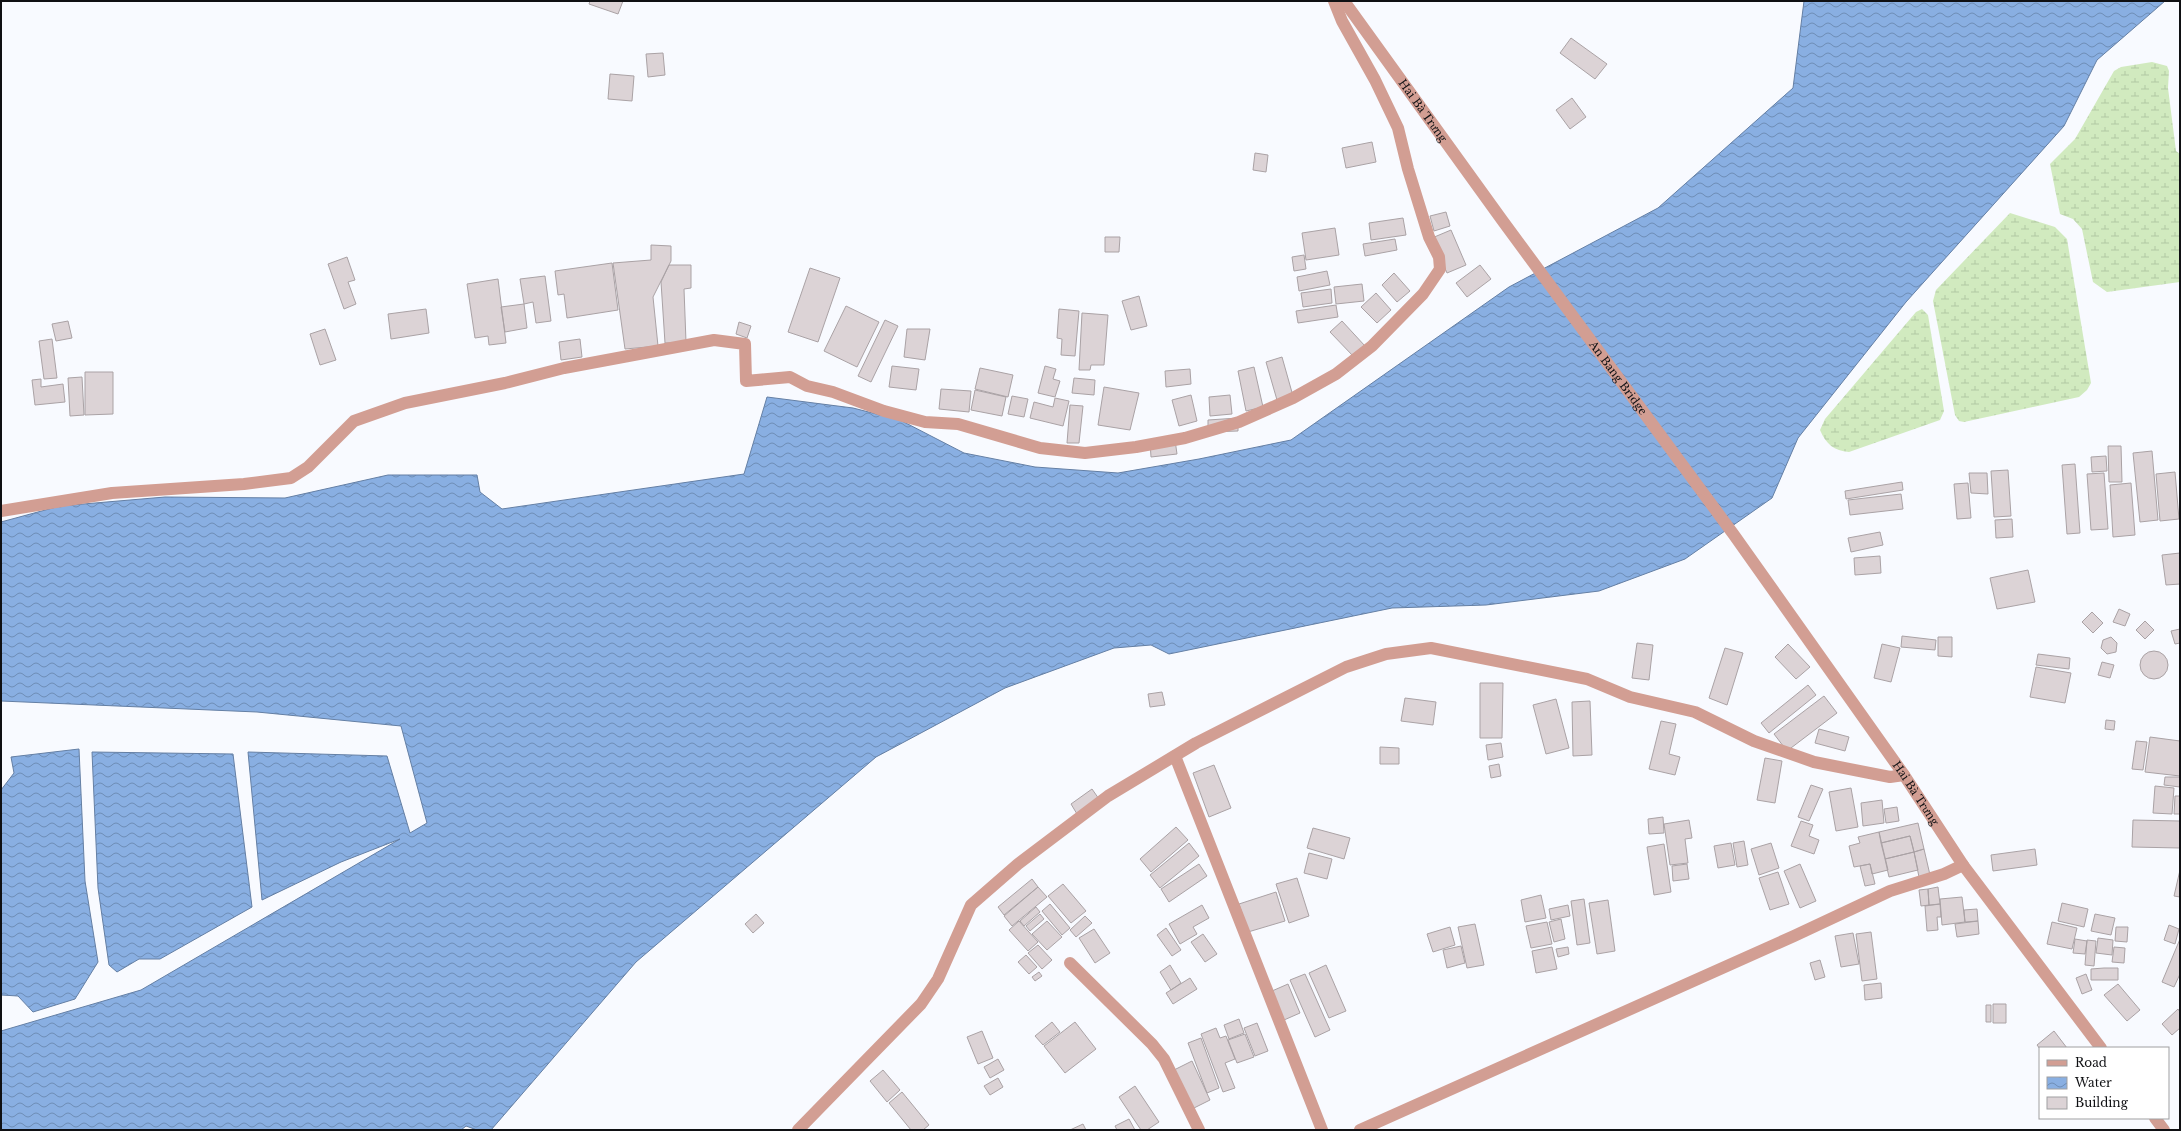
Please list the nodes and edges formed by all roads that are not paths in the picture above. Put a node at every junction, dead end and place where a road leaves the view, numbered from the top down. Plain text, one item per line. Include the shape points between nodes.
1 (1334, 1) edge
2 (1344, 1) edge
3 (1502, 220) joint
4 (1, 511) edge
5 (1734, 535) joint
6 (1175, 756) junction
7 (1904, 775) junction
8 (1963, 865) junction
9 (1070, 963) dead end
10 (2100, 1047) edge
11 (2155, 1119) edge
12 (1380, 1126) edge
13 (801, 1129) edge
14 (1199, 1130) edge
15 (1322, 1130) edge
16 (1360, 1130) edge
17 (2164, 1130) edge

1 - 4 street via 1398,128 1429,236 1439,258 1440,269 1423,294 1372,346 1336,374 1293,398 1239,422 1185,438 1136,447 1085,452 1040,448 958,424 924,422 884,411 833,392 807,386 790,377 746,381 745,344 714,340 564,368 405,403 354,421 308,468 291,478 244,484 112,492
2 - 3 street, Hai Bà Trưng
3 - 5 street, An Bang Bridge
5 - 7 street, Hai Bà Trưng
6 - 7 street via 1346,667 1386,654 1431,648 1587,679 1630,696 1695,712 1754,741 1814,762 1890,777
6 - 13 street via 1108,796 1018,864 971,905 938,979 921,1004
6 - 15 street
7 - 8 street, Hai Bà Trưng
8 - 10 street, Hai Bà Trưng
8 - 12 street via 1944,874 1890,891
9 - 14 street via 1164,1059
11 - 17 street
12 - 16 street

